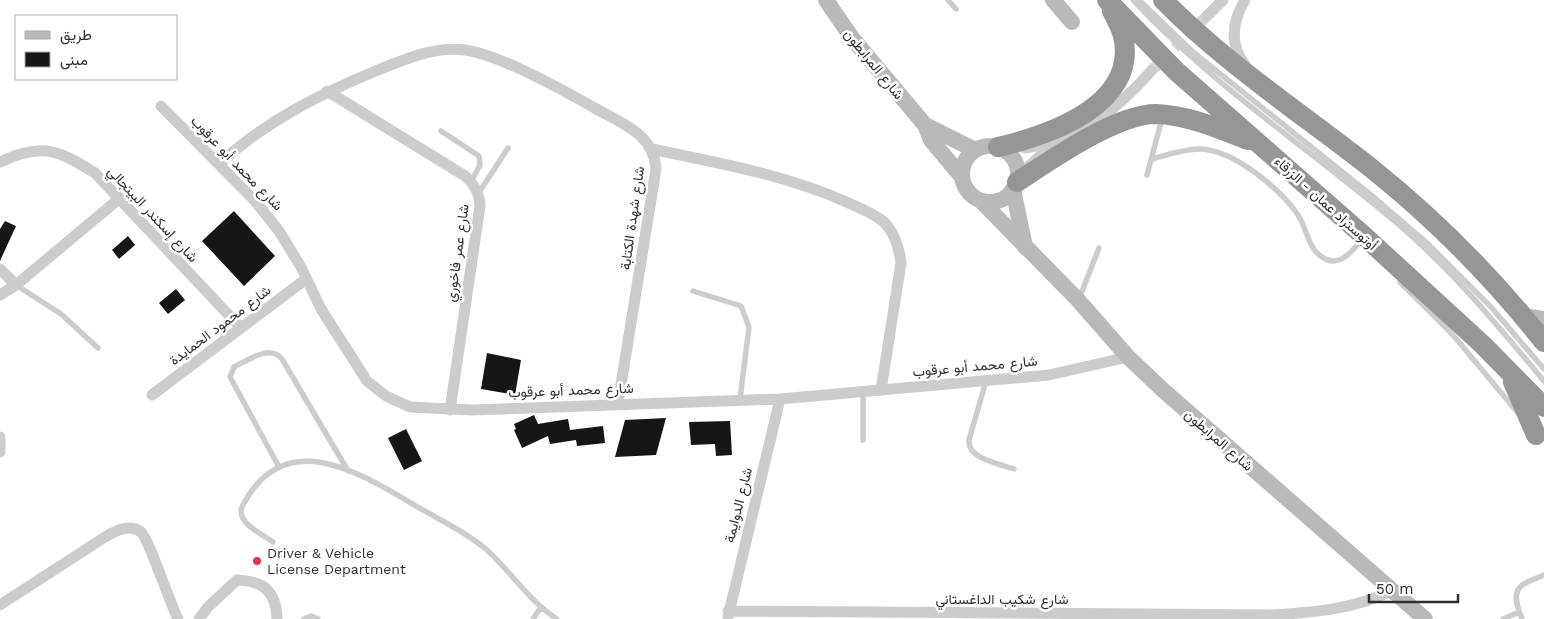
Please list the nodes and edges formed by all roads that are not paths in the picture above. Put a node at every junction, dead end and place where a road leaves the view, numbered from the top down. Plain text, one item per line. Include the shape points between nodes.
1 (948, 0) edge
2 (1053, 0) edge
3 (1107, 0) edge
4 (1133, 0) edge
5 (1138, 0) edge
6 (1163, 0) edge
7 (1223, 0) edge
8 (1245, 0) edge
9 (827, 2) edge
10 (956, 9) dead end
11 (1206, 16) tunnel mouth
12 (1072, 22) dead end
13 (1151, 71) tunnel mouth
14 (1259, 84) junction
15 (327, 91) junction
16 (161, 106) dead end
17 (1163, 114) junction
18 (925, 124) junction
19 (441, 131) dead end
20 (1056, 141) junction
21 (1261, 144) junction
22 (508, 148) dead end
23 (652, 149) junction
24 (1002, 149) junction
25 (975, 150) junction
26 (1152, 159) junction
27 (0, 162) edge
28 (219, 164) junction
29 (1147, 175) dead end
30 (962, 177) junction
31 (471, 182) junction
32 (1016, 183) junction
33 (478, 194) junction
34 (120, 198) junction
35 (981, 201) junction
36 (1362, 243) junction
37 (1025, 247) junction
38 (1099, 248) dead end
39 (0, 269) edge
40 (306, 278) junction
41 (1397, 279) dead end
42 (16, 285) junction
43 (694, 292) dead end
44 (0, 295) edge
45 (1078, 300) junction
46 (1523, 316) junction
47 (1544, 319) edge
48 (241, 328) junction
49 (1544, 342) edge
50 (98, 348) dead end
51 (1128, 357) junction
52 (1544, 369) edge
53 (1508, 371) junction
54 (986, 381) junction
55 (1544, 381) edge
56 (881, 390) junction
57 (863, 391) junction
58 (152, 395) dead end
59 (740, 399) junction
60 (780, 399) junction
61 (618, 403) junction
62 (1544, 407) edge
63 (450, 410) junction
64 (0, 437) edge
65 (1538, 437) joint
66 (863, 440) dead end
67 (0, 452) edge
68 (279, 467) junction
69 (1014, 469) dead end
70 (348, 470) junction
71 (273, 542) dead end
72 (1544, 575) edge
73 (1391, 591) junction
74 (0, 606) edge
75 (541, 607) junction
76 (1519, 612) junction
77 (728, 615) edge
78 (1275, 617) edge
79 (178, 619) edge
80 (199, 619) edge
81 (277, 619) edge
82 (304, 619) edge
83 (318, 619) edge
84 (533, 619) edge
85 (557, 619) edge
86 (1426, 619) edge
87 (1503, 619) edge
88 (1522, 619) edge

1 - 10 lane
2 - 12 street
3 - 21 highway, أوتوستراد عمان - الزرقاء via 1176,71
3 - 24 highway via 1123,35 1124,47 1121,73 1109,94 1052,132
4 - 55 lane via 1214,78 1426,249 1477,301
5 - 52 lane via 1193,52 1376,198 1427,243 1491,307
6 - 14 highway
7 - 11 street
8 - 14 street via 1235,24 1233,41 1238,57
9 - 18 street, شارع المرابطون via 852,38
13 - 20 street via 1100,117
14 - 46 highway via 1399,191 1450,238
15 - 23 street, شارع شهدة الكتابة via 420,54 448,49 476,52 586,103 640,134
15 - 28 street, شارع شهدة الكتابة via 266,126
15 - 31 street, شارع عمر فاخوري
16 - 28 street, شارع محمد أبو عرقوب
17 - 21 highway via 1202,123
17 - 26 lane
17 - 32 highway via 1124,120 1052,159
18 - 25 street, شارع المرابطون
18 - 30 street, شارع المرابطون via 931,140
19 - 31 lane via 479,156 480,165
20 - 24 street
20 - 32 street via 1036,158
21 - 36 highway, أوتوستراد عمان - الزرقاء
22 - 33 lane
23 - 56 street via 788,180 866,211 885,223 894,235 901,264
23 - 61 street, شارع شهدة الكتابة via 656,169
24 - 25 street via 982,147
24 - 32 street via 1012,157 1017,167
25 - 30 street via 963,166
26 - 29 lane
26 - 36 lane via 1190,150 1209,150 1228,156 1251,170 1290,205 1322,256 1338,260 1349,256
27 - 34 street, شارع إسكندر البيتجالي via 35,149 52,150 67,155 95,173
28 - 40 street, شارع محمد أبو عرقوب via 268,215
30 - 35 street via 968,191
31 - 33 street, شارع عمر فاخوري
32 - 35 street via 999,201
32 - 37 street
33 - 63 street, شارع عمر فاخوري via 480,206
34 - 42 street
34 - 48 street, شارع إسكندر البيتجالي
35 - 37 street, شارع المرابطون
36 - 53 highway, أوتوستراد عمان - الزرقاء
37 - 45 street, شارع المرابطون
38 - 45 lane
39 - 42 street
40 - 48 street, شارع محمود الحمايدة
40 - 63 street, شارع محمد أبو عرقوب via 321,309 367,381 386,396 410,406
41 - 65 lane via 1453,335
42 - 44 street
42 - 50 lane via 61,314
43 - 59 lane via 741,306 749,327
45 - 51 street, شارع المرابطون
46 - 47 street
46 - 49 highway
48 - 58 street, شارع محمود الحمايدة
51 - 54 street, شارع محمد أبو عرقوب via 1049,375
51 - 73 street, شارع المرابطون
53 - 62 highway, أوتوستراد عمان - الزرقاء
53 - 65 highway
54 - 56 street, شارع محمد أبو عرقوب
54 - 69 lane via 969,448 975,454
56 - 57 street, شارع محمد أبو عرقوب
57 - 60 street, شارع محمد أبو عرقوب
57 - 66 lane
59 - 60 street, شارع محمد أبو عرقوب
59 - 61 street, شارع محمد أبو عرقوب
60 - 77 street, شارع الدوايمة
61 - 63 street, شارع محمد أبو عرقوب
64 - 67 street
68 - 70 lane via 296,461 314,460
68 - 70 lane via 230,377 234,367 268,351 275,352 282,359
68 - 71 lane via 258,482 241,514 245,522
70 - 75 lane via 476,541
72 - 76 lane via 1519,586 1515,598
73 - 78 street, شارع شكيب الداغستاني via 1359,604
73 - 86 street, شارع المرابطون
74 - 79 street via 104,537 123,528 134,528 142,532 149,545
75 - 84 lane
75 - 85 lane
76 - 87 lane
76 - 88 lane
77 - 78 street, شارع شكيب الداغستاني
80 - 81 street via 237,580 255,581 267,588 277,606
82 - 83 lane via 311,616

